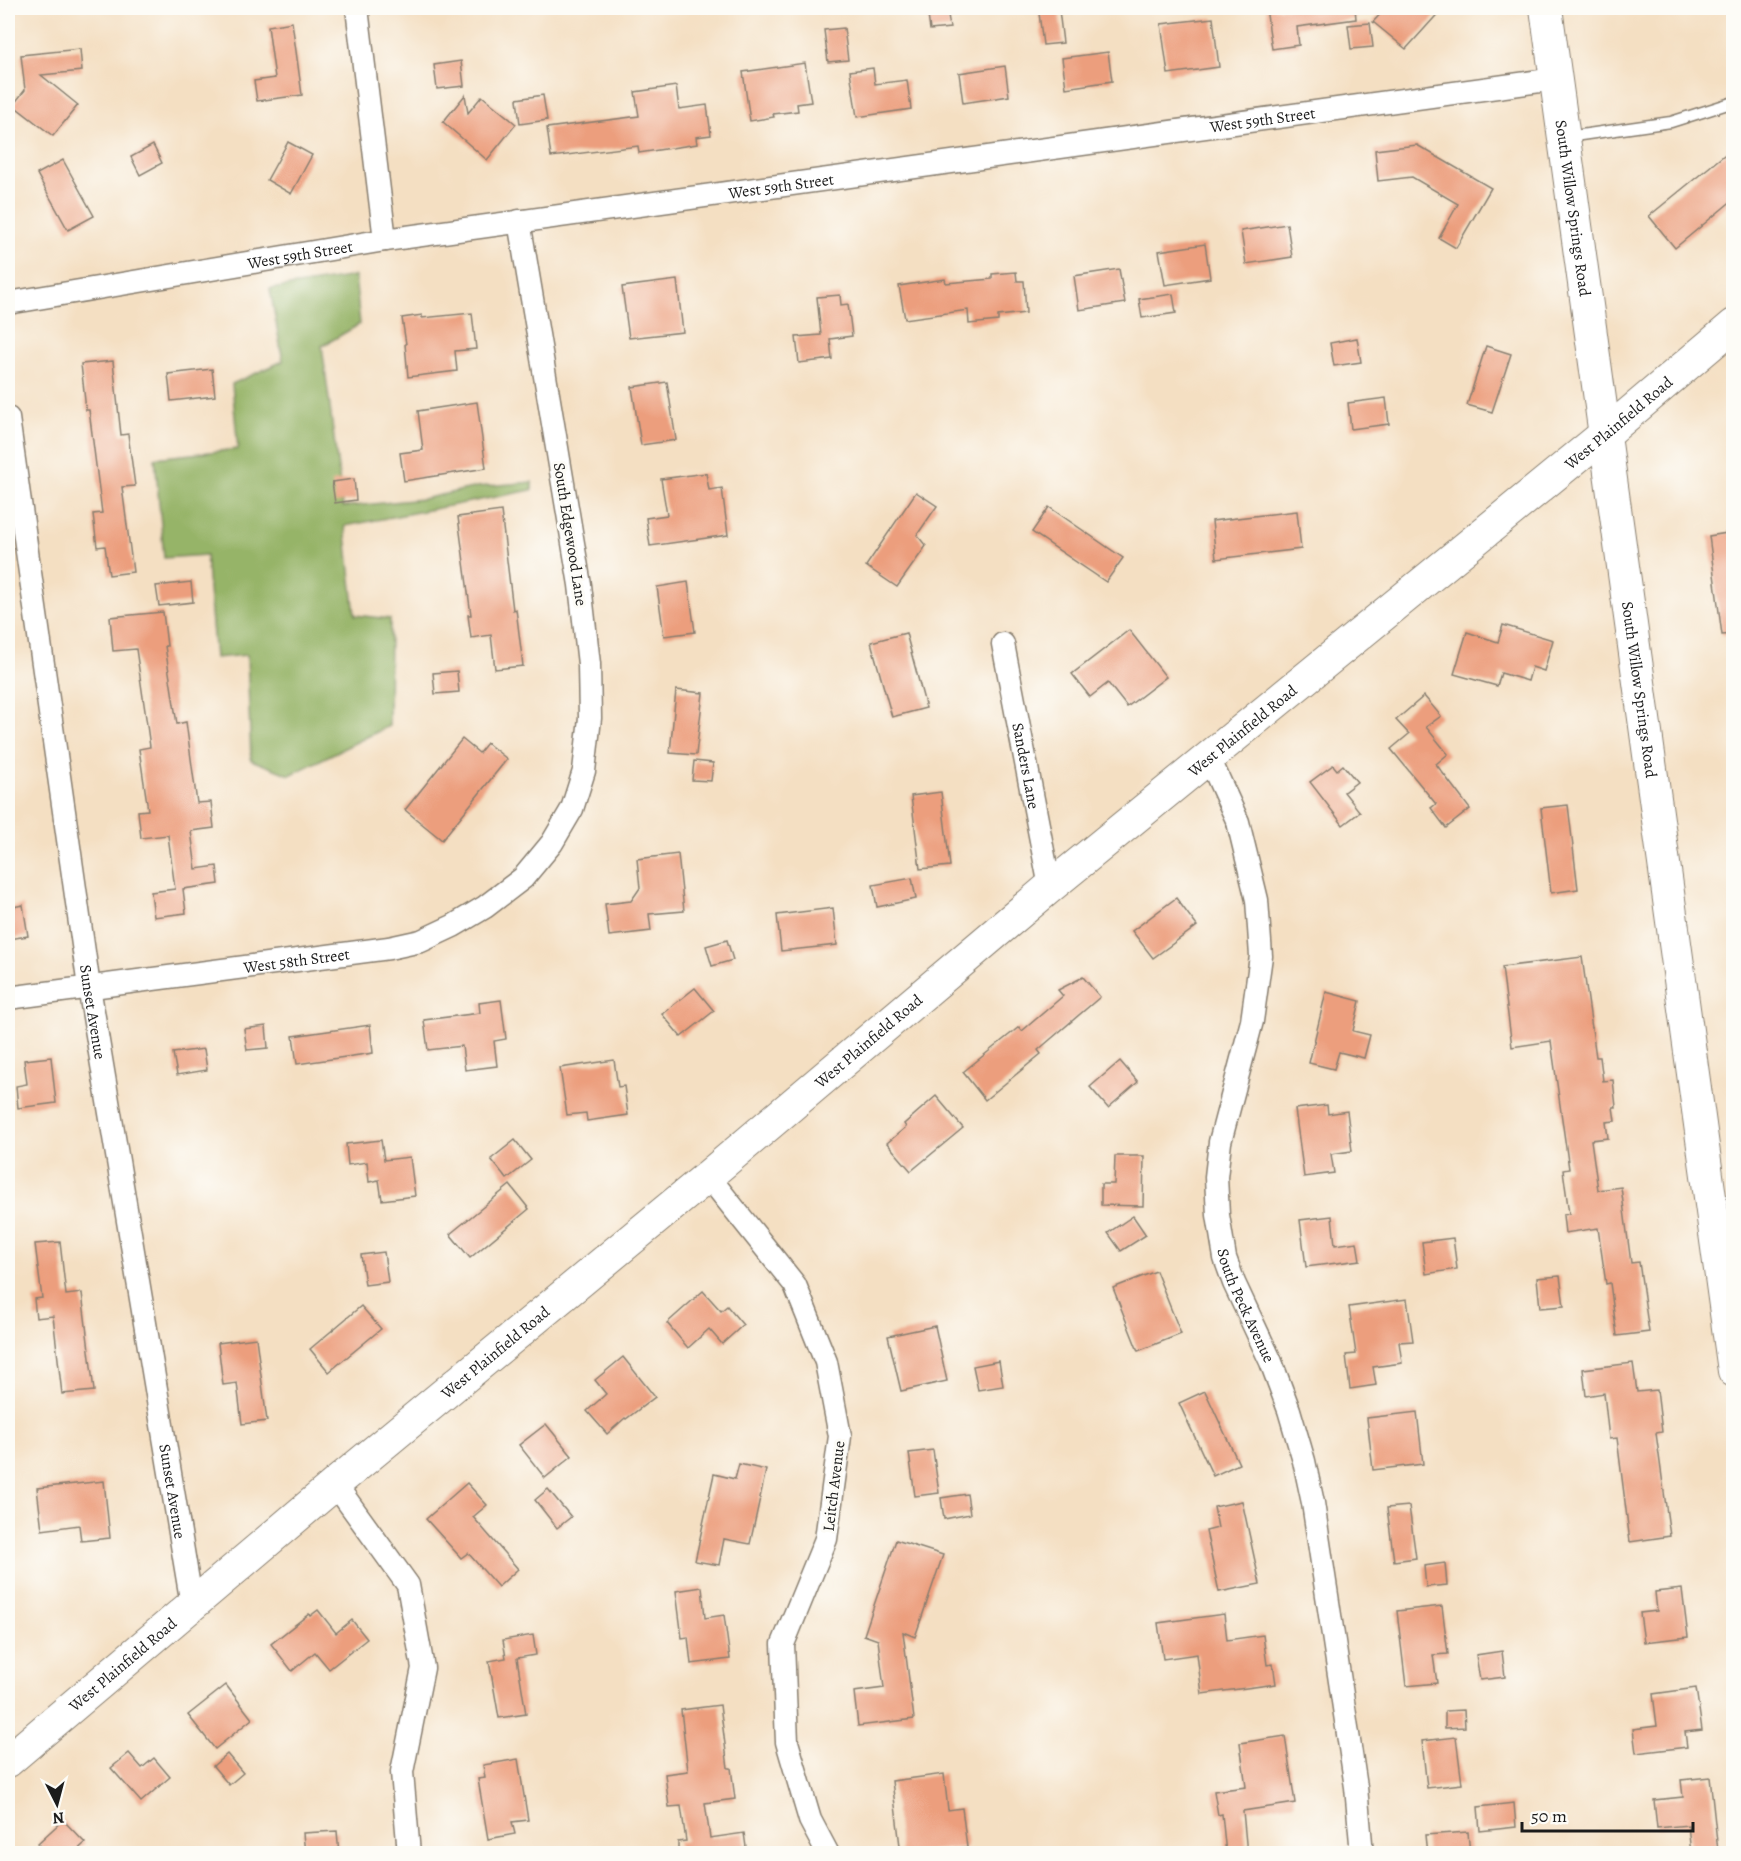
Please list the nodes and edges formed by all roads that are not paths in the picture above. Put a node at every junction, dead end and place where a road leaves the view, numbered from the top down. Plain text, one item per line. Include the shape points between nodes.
1 (357, 8) edge
2 (1546, 8) edge
3 (1556, 79) junction
4 (1734, 102) edge
5 (1564, 137) junction
6 (519, 221) junction
7 (385, 240) junction
8 (8, 303) edge
9 (1734, 325) edge
10 (8, 418) edge
11 (1605, 434) junction
12 (1004, 644) dead end
13 (1209, 758) junction
14 (552, 843) joint
15 (1050, 887) junction
16 (89, 987) junction
17 (8, 998) edge
18 (708, 1176) junction
19 (1734, 1371) edge
20 (336, 1484) junction
21 (192, 1605) junction
22 (8, 1761) edge
23 (409, 1854) edge
24 (828, 1854) edge
25 (1362, 1854) edge

1 - 7 street
2 - 3 main road, South Willow Springs Road
3 - 5 main road, South Willow Springs Road
3 - 6 street, West 59th Street
4 - 5 lane via 1671,122
5 - 11 main road, South Willow Springs Road
6 - 7 street, West 59th Street
6 - 14 street, South Edgewood Lane via 580,585 589,664 590,718 584,771 572,808
7 - 8 street, West 59th Street
9 - 11 main road, West Plainfield Road
10 - 16 street, Sunset Avenue
11 - 13 main road, West Plainfield Road
11 - 19 main road, South Willow Springs Road
12 - 15 street, Sanders Lane
13 - 15 main road, West Plainfield Road
13 - 25 street, South Peck Avenue via 1238,822 1257,900 1261,956 1252,1021 1220,1142 1216,1177 1218,1215 1225,1258 1271,1362 1304,1461 1356,1787
14 - 16 street, West 58th Street via 524,878 485,907 421,940 389,948
15 - 18 main road, West Plainfield Road
16 - 17 street, West 58th Street
16 - 21 street, Sunset Avenue
18 - 20 main road, West Plainfield Road
18 - 24 street, Leitch Avenue via 795,1285 826,1362 840,1436 826,1539 783,1644 787,1742 810,1820
20 - 21 main road, West Plainfield Road
20 - 23 street via 408,1585 423,1668 402,1772
21 - 22 main road, West Plainfield Road

